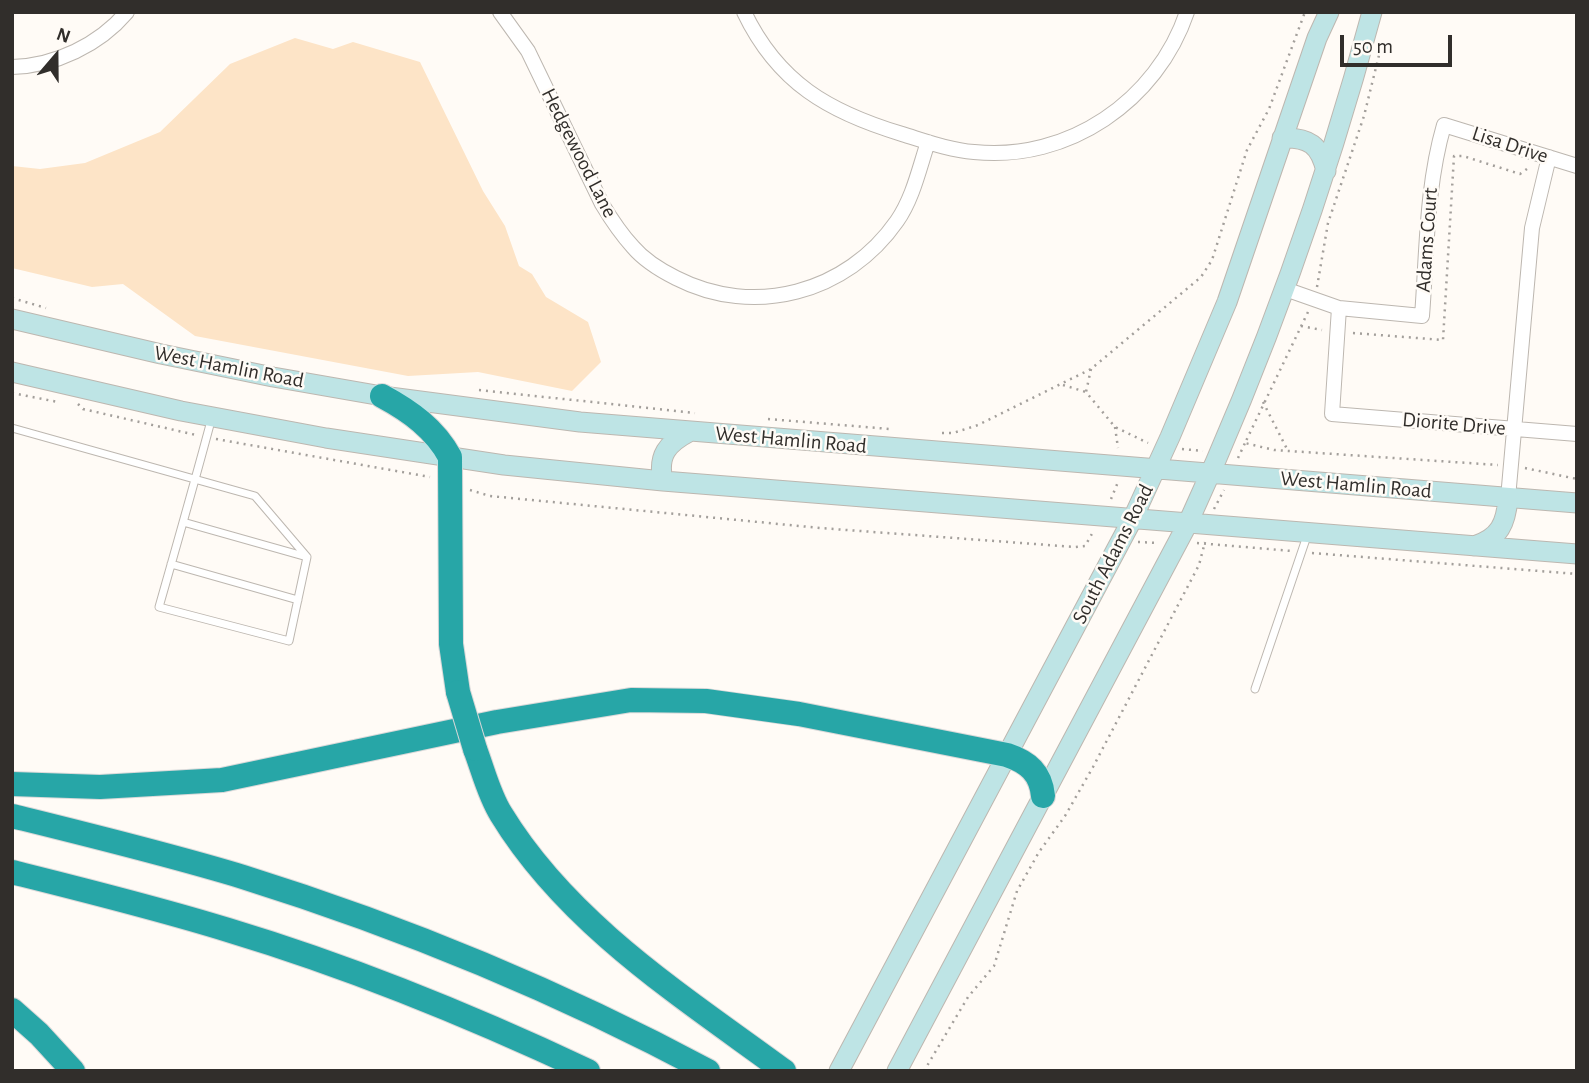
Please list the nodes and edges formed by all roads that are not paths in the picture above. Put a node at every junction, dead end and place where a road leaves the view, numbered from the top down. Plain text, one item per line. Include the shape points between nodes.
1 (127, 12) edge
2 (500, 12) edge
3 (744, 12) edge
4 (1187, 12) edge
5 (1329, 12) edge
6 (1373, 12) edge
7 (12, 67) edge
8 (1444, 125) joint
9 (1282, 138) junction
10 (928, 142) junction
11 (1549, 158) junction
12 (1577, 166) edge
13 (1326, 172) junction
14 (1285, 289) junction
15 (1339, 308) junction
16 (12, 319) edge
17 (12, 372) edge
18 (382, 396) junction
19 (212, 417) junction
20 (12, 428) edge
21 (1514, 429) junction
22 (689, 432) junction
23 (1577, 434) edge
24 (450, 457) junction
25 (1156, 469) junction
26 (195, 478) junction
27 (1218, 479) junction
28 (663, 481) junction
29 (1508, 498) junction
30 (1577, 503) edge
31 (1133, 518) junction
32 (183, 522) junction
33 (1188, 523) junction
34 (1308, 533) junction
35 (1474, 547) junction
36 (1577, 554) edge
37 (307, 557) junction
38 (171, 564) junction
39 (298, 600) junction
40 (1255, 689) dead end
41 (1007, 755) junction
42 (12, 784) edge
43 (1043, 796) junction
44 (12, 816) edge
45 (12, 872) edge
46 (12, 1010) edge
47 (844, 1063) edge
48 (73, 1071) edge
49 (588, 1071) edge
50 (708, 1071) edge
51 (784, 1071) edge
52 (897, 1071) edge

1 - 7 street via 99,37 65,56
2 - 10 street, Hedgewood Lane via 528,51 616,225 650,263 690,286 740,297 776,297 813,288 853,266 898,219 910,198
3 - 10 street via 775,62 812,96 849,117
4 - 10 street via 1173,46 1146,84 1125,106 1094,127 1048,145 1011,152 973,152
5 - 9 main road, South Adams Road
6 - 13 main road
8 - 11 street, Lisa Drive
8 - 15 street, Adams Court via 1431,184 1422,316
9 - 13 main road via 1312,144
9 - 25 main road, South Adams Road via 1227,302
11 - 12 street, Lisa Drive
11 - 21 street via 1532,228
13 - 14 main road
14 - 15 street, Adams Court
14 - 27 main road
15 - 21 street, Diorite Drive via 1332,414
16 - 18 main road, West Hamlin Road via 214,365
17 - 19 main road
18 - 22 main road, West Hamlin Road
18 - 24 highway via 421,422
19 - 24 main road
19 - 26 lane
20 - 26 lane
21 - 23 street, Diorite Drive
21 - 29 street
22 - 25 main road, West Hamlin Road
22 - 28 main road via 675,439 663,454
24 - 28 main road
24 - 51 highway, bridge via 451,643 458,692 500,811 555,884 599,930
25 - 27 main road, West Hamlin Road
25 - 31 main road, South Adams Road
26 - 32 lane
26 - 37 lane via 255,496
27 - 29 main road, West Hamlin Road
27 - 33 main road
28 - 31 main road
29 - 30 main road, West Hamlin Road
29 - 35 main road via 1498,533
31 - 33 main road
31 - 41 main road, South Adams Road
32 - 37 lane
32 - 38 lane
33 - 34 main road
33 - 43 main road
34 - 35 main road
34 - 40 lane
35 - 36 main road
37 - 39 lane
38 - 39 lane
38 - 39 lane via 159,607 289,641
41 - 42 highway via 799,714 706,701 631,701 497,722 222,780 100,787
41 - 43 highway via 1029,765 1042,784
41 - 47 main road, South Adams Road
43 - 52 main road
44 - 50 highway via 243,877 379,924 528,984
45 - 49 highway via 308,956 450,1009
46 - 48 highway

